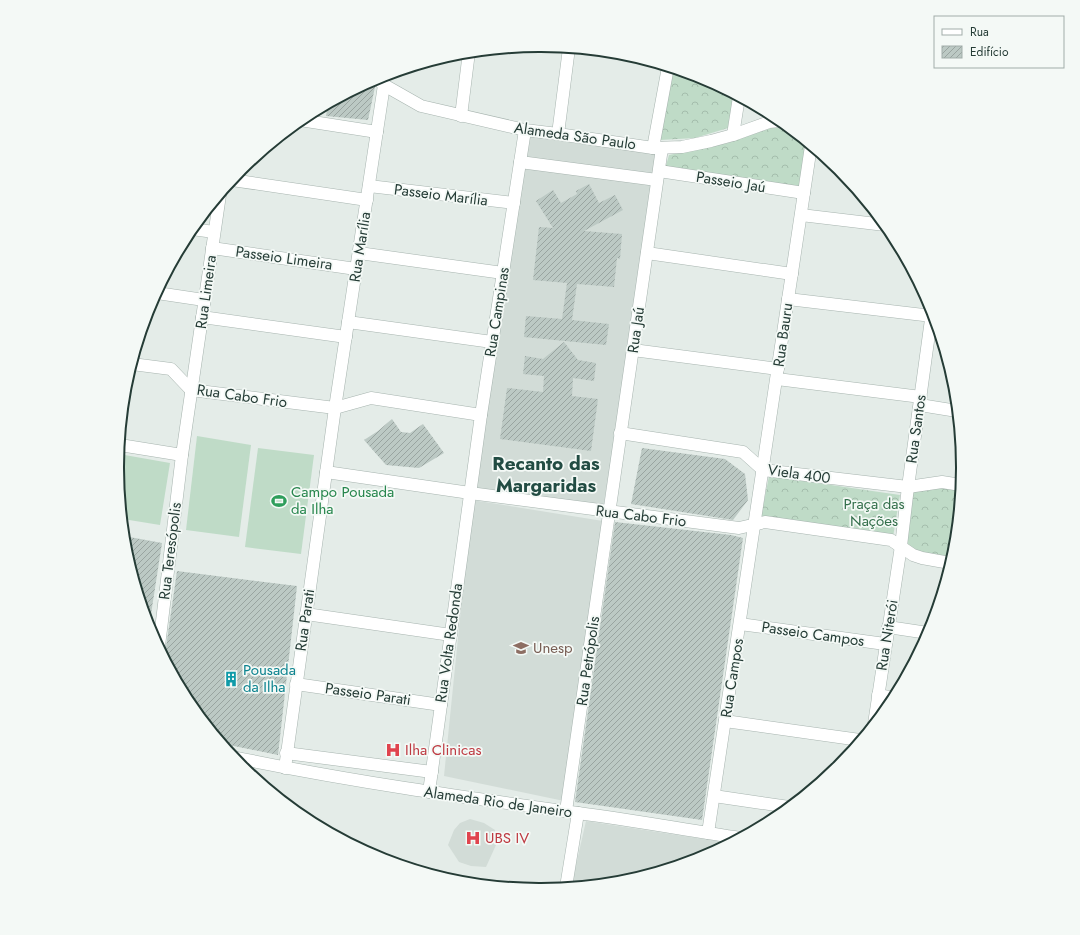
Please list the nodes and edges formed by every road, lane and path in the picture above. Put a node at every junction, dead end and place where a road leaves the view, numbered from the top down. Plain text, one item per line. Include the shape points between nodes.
1 (568, 53) edge
2 (467, 59) edge
3 (667, 72) edge
4 (382, 83) edge
5 (380, 85) edge
6 (738, 103) edge
7 (461, 116) junction
8 (310, 122) edge
9 (771, 122) edge
10 (525, 130) junction
11 (377, 132) junction
12 (558, 134) junction
13 (733, 135) junction
14 (658, 148) junction
15 (810, 152) edge
16 (520, 162) junction
17 (658, 176) junction
18 (240, 181) edge
19 (369, 186) junction
20 (804, 193) junction
21 (367, 200) junction
22 (514, 203) junction
23 (218, 205) edge
24 (801, 215) junction
25 (876, 224) edge
26 (200, 230) edge
27 (214, 232) junction
28 (212, 248) junction
29 (359, 253) junction
30 (647, 253) junction
31 (356, 269) junction
32 (503, 273) junction
33 (792, 274) junction
34 (162, 294) edge
35 (788, 299) junction
36 (204, 300) junction
37 (926, 313) edge
38 (202, 317) junction
39 (348, 322) junction
40 (934, 336) edge
41 (346, 337) junction
42 (492, 342) junction
43 (633, 350) junction
44 (138, 365) edge
45 (777, 374) junction
46 (191, 390) junction
47 (920, 401) junction
48 (335, 408) junction
49 (951, 410) edge
50 (480, 415) junction
51 (620, 433) junction
52 (125, 446) edge
53 (182, 455) junction
54 (763, 470) junction
55 (326, 472) junction
56 (955, 484) edge
57 (908, 487) junction
58 (470, 493) junction
59 (609, 512) junction
60 (754, 524) junction
61 (901, 546) junction
62 (944, 562) edge
63 (306, 614) junction
64 (740, 624) junction
65 (888, 627) junction
66 (922, 632) edge
67 (451, 635) junction
68 (160, 636) edge
69 (885, 644) junction
70 (296, 684) junction
71 (878, 695) junction
72 (886, 696) edge
73 (441, 705) junction
74 (876, 712) edge
75 (725, 721) junction
76 (854, 739) edge
77 (286, 753) junction
78 (245, 759) edge
79 (257, 762) junction
80 (249, 764) edge
81 (285, 768) junction
82 (432, 772) junction
83 (429, 792) junction
84 (714, 796) junction
85 (781, 806) edge
86 (572, 812) junction
87 (708, 833) junction
88 (730, 837) edge
89 (566, 882) edge

1 - 12 street
2 - 7 street
3 - 14 street, Rua Jaú
4 - 7 street, Alameda São Paulo via 422,106
5 - 11 street, Rua Marília
6 - 13 street
7 - 10 street, Alameda São Paulo
8 - 11 street
9 - 13 street, Alameda São Paulo
10 - 12 street, Alameda São Paulo
10 - 16 street, Rua Campinas
11 - 19 street, Rua Marília
12 - 14 street, Alameda São Paulo
13 - 14 street, Alameda São Paulo via 682,147
14 - 17 street, Rua Jaú
15 - 20 street, Rua Bauru
16 - 17 street, Passeio Jaú
16 - 22 street, Rua Campinas
17 - 20 street, Passeio Jaú
17 - 30 street, Rua Jaú
18 - 21 street
19 - 21 street, Rua Marília
19 - 22 street, Passeio Marília
20 - 24 street, Rua Bauru
21 - 29 street, Rua Marília
22 - 32 street, Rua Campinas
23 - 27 street, Rua Limeira
24 - 25 street
24 - 33 street, Rua Bauru
26 - 27 street
27 - 28 street, Rua Limeira
28 - 31 street, Passeio Limeira
28 - 36 street, Rua Limeira
29 - 31 street, Rua Marília
29 - 32 street
30 - 33 street
30 - 43 street, Rua Jaú
31 - 39 street, Rua Marília
32 - 42 street, Rua Campinas
33 - 35 street, Rua Bauru
34 - 36 street
35 - 37 street
35 - 45 street, Rua Bauru
36 - 38 street, Rua Limeira
38 - 41 street
38 - 46 street, Rua Limeira
39 - 41 street, Rua Marília
39 - 42 street
40 - 47 street, Rua Santos
41 - 48 street, Rua Marília
42 - 50 street, Rua Campinas
43 - 45 street
43 - 51 street, Rua Jaú
44 - 46 street, Rua Cabo Frio via 171,369
45 - 47 street
45 - 54 street, Rua Bauru
46 - 48 street, Rua Cabo Frio
46 - 53 street, Rua Limeira
47 - 49 street
47 - 57 street, Rua Santos
48 - 50 street via 371,398
48 - 55 street, Rua Parati
50 - 58 street, Rua Campinas
51 - 54 street, Viela 400 via 743,452
51 - 59 street, Rua Jaú
52 - 53 street
53 - 68 street, Rua Teresópolis
54 - 57 street, Viela 400
54 - 60 street, Rua Bauru
55 - 58 street, Rua Cabo Frio
55 - 63 street, Rua Parati
56 - 57 street, Viela 400 via 942,482
57 - 61 street, Rua Santos
58 - 59 street, Rua Cabo Frio
58 - 67 street, Rua Volta Redonda
59 - 60 street, Rua Cabo Frio via 739,528
59 - 86 street, Rua Petrópolis
60 - 61 street, Rua Cabo Frio via 765,522 891,540
60 - 64 street, Rua Campos
61 - 62 street, Rua Cabo Frio via 913,555
61 - 65 street, Rua Niterói
63 - 67 street
63 - 70 street, Rua Parati
64 - 69 street, Passeio Campos
64 - 75 street, Rua Campos
65 - 66 street
65 - 69 street, Rua Niterói
67 - 73 street, Rua Volta Redonda
69 - 71 street, Rua Niterói
70 - 73 street, Passeio Parati
70 - 77 street, Rua Parati
71 - 72 street
71 - 74 street, Rua Niterói
73 - 82 street, Rua Volta Redonda
75 - 76 street
75 - 84 street, Rua Campos
77 - 81 street, Rua Parati
77 - 82 street
78 - 79 street, Alameda Rio de Janeiro
79 - 80 street, Alameda Rio de Janeiro
79 - 81 street, Alameda Rio de Janeiro
81 - 83 street, Alameda Rio de Janeiro
82 - 83 street, Rua Volta Redonda
83 - 86 street, Alameda Rio de Janeiro
84 - 85 street
84 - 87 street, Rua Campos
86 - 87 street, Alameda Rio de Janeiro
86 - 89 street, Rua Petrópolis
87 - 88 street, Alameda Rio de Janeiro

